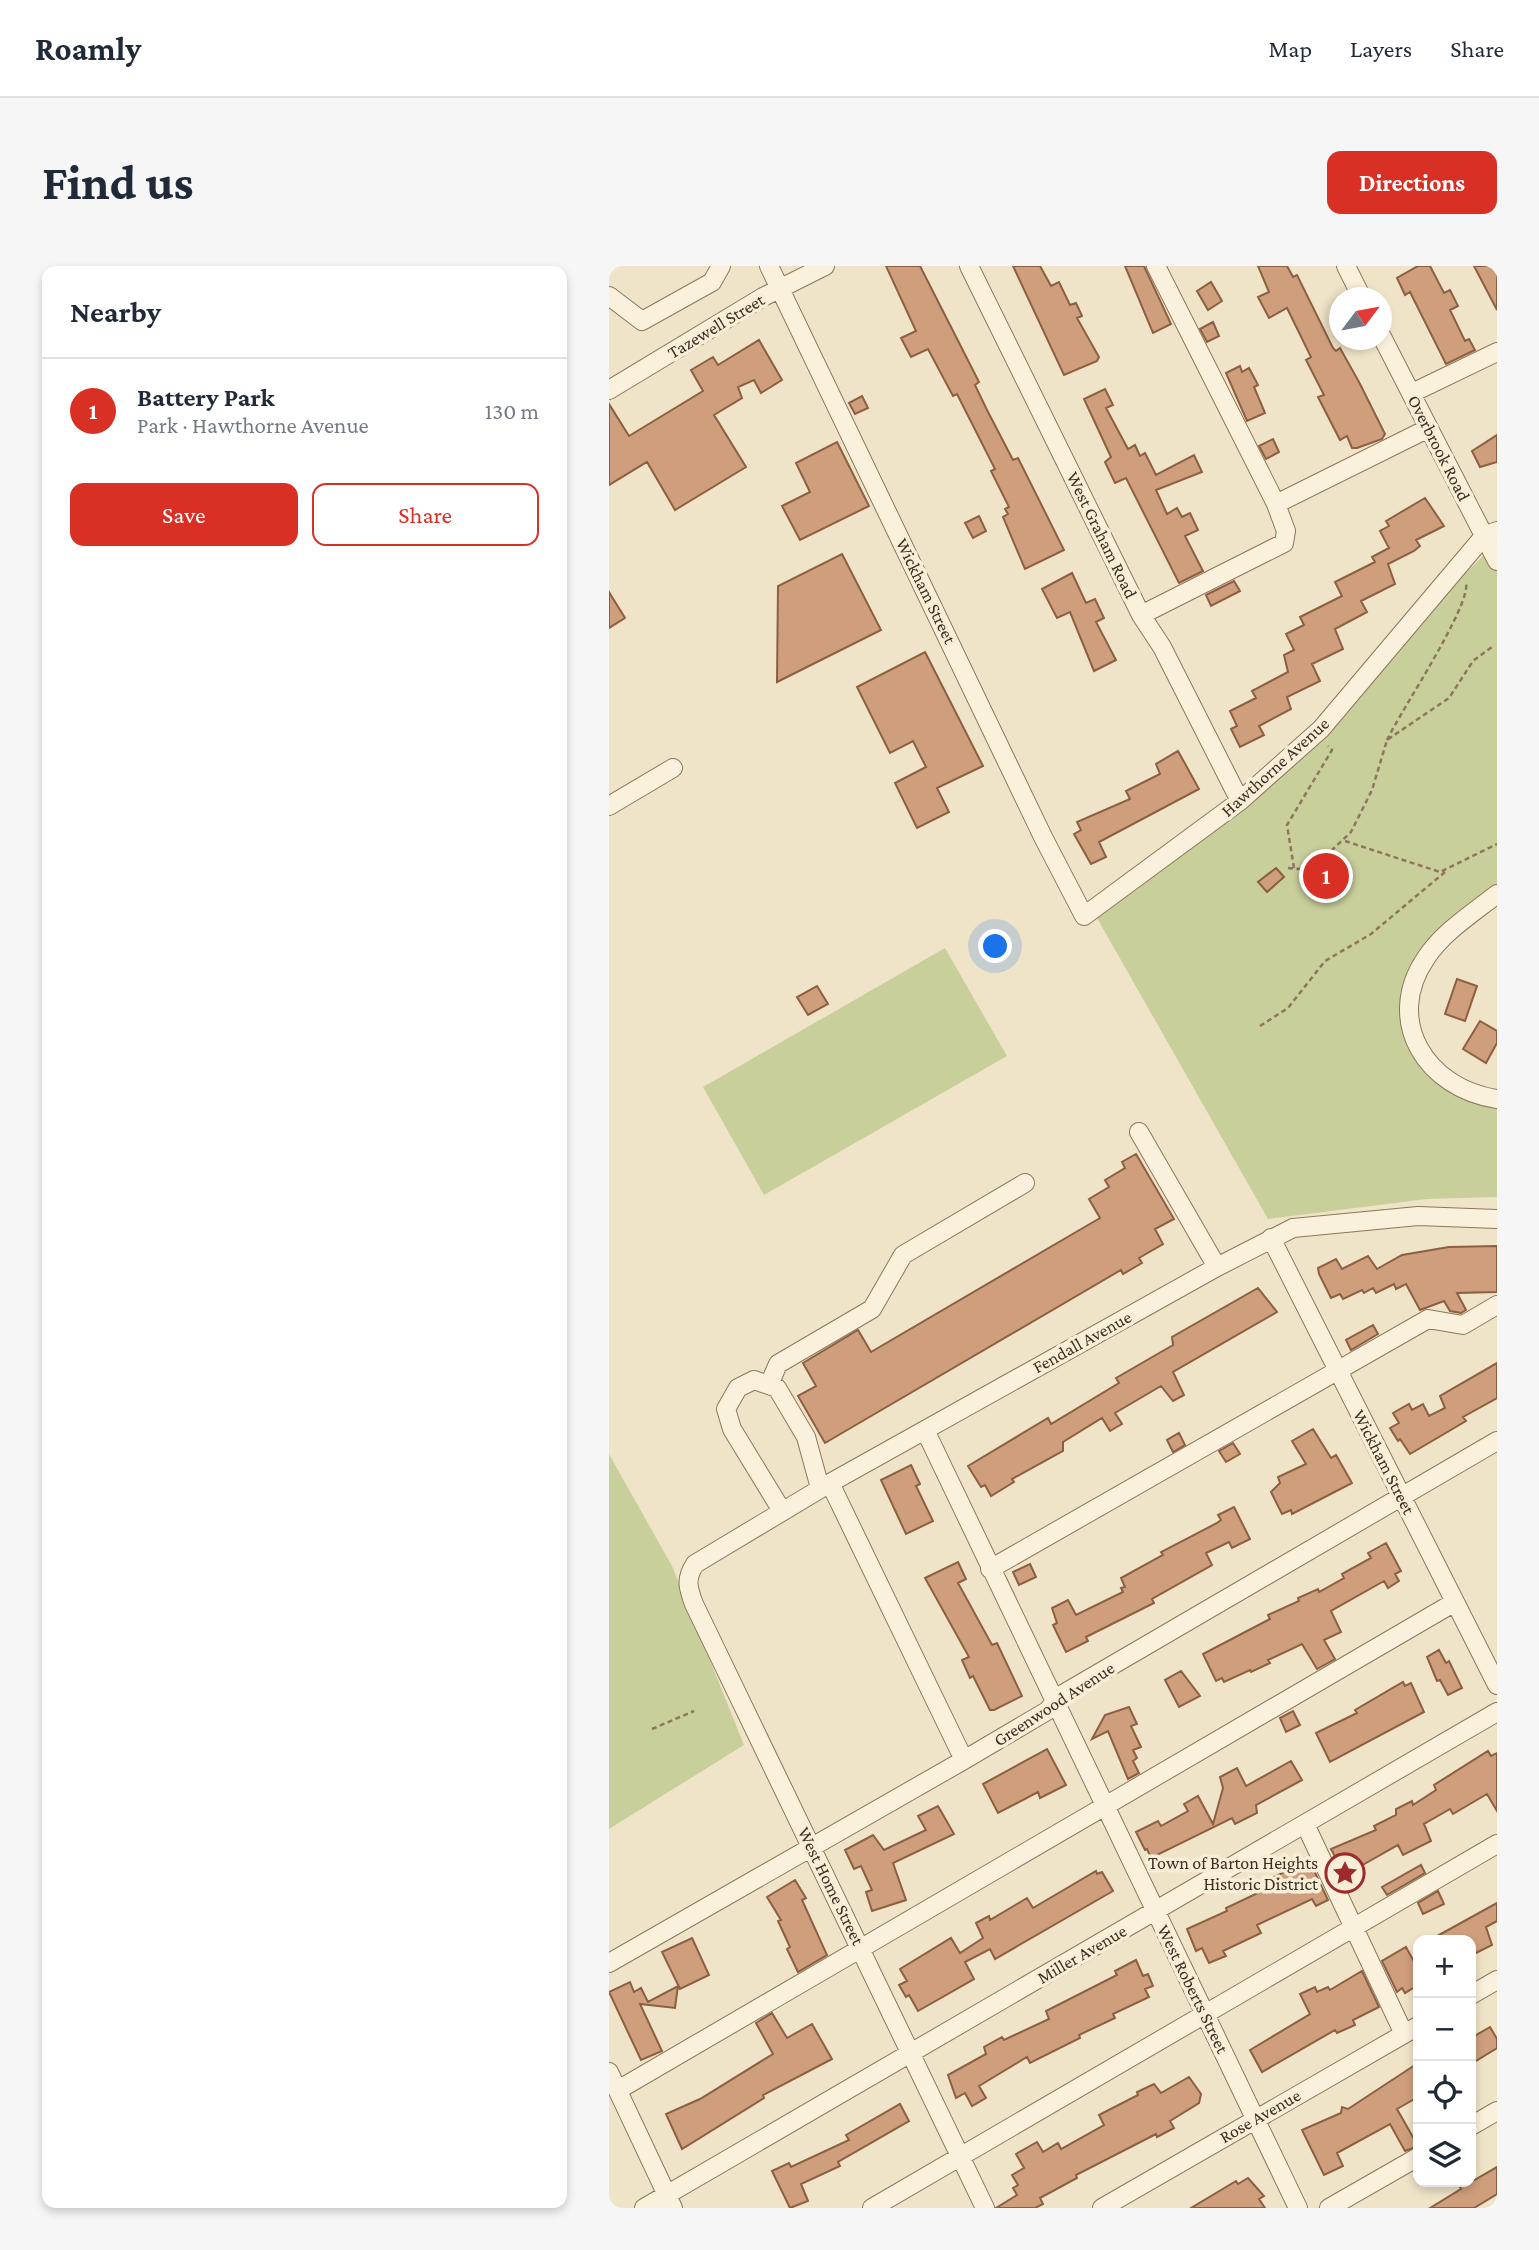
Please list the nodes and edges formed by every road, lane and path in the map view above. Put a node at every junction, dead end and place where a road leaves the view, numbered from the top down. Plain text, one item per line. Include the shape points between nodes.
1 (721, 266) edge
2 (769, 266) edge
3 (825, 266) edge
4 (969, 266) edge
5 (1156, 266) edge
6 (1346, 266) edge
7 (1356, 287) edge
8 (780, 289) junction
9 (609, 296) edge
10 (1389, 350) edge
11 (1497, 352) edge
12 (609, 390) edge
13 (1412, 393) junction
14 (1429, 428) junction
15 (1276, 504) junction
16 (1490, 533) edge
17 (1497, 561) edge
18 (1462, 575) dead end
19 (1141, 615) junction
20 (1493, 646) dead end
21 (1387, 740) junction
22 (1323, 741) dead end
23 (673, 768) dead end
24 (1240, 802) junction
25 (609, 806) edge
26 (1345, 841) junction
27 (1497, 844) edge
28 (1288, 868) dead end
29 (1294, 868) junction
30 (1445, 872) junction
31 (1497, 894) edge
32 (1084, 916) joint
33 (1260, 1026) dead end
34 (1497, 1099) edge
35 (1139, 1132) dead end
36 (1025, 1183) dead end
37 (1497, 1219) edge
38 (1271, 1238) junction
39 (1217, 1267) junction
40 (1497, 1305) edge
41 (1337, 1370) junction
42 (768, 1385) junction
43 (925, 1430) junction
44 (1497, 1441) edge
45 (825, 1485) junction
46 (1401, 1497) junction
47 (782, 1511) junction
48 (695, 1564) joint
49 (990, 1569) junction
50 (1455, 1602) junction
51 (1497, 1685) edge
52 (1056, 1702) junction
53 (694, 1711) dead end
54 (1497, 1712) edge
55 (652, 1729) dead end
56 (964, 1760) junction
57 (1105, 1803) junction
58 (1305, 1824) junction
59 (1497, 1844) edge
60 (811, 1846) junction
61 (1155, 1911) junction
62 (1352, 1929) junction
63 (861, 1947) junction
64 (609, 1964) edge
65 (1497, 1980) edge
66 (1476, 1992) edge
67 (1206, 2015) junction
68 (1411, 2030) edge
69 (911, 2053) junction
70 (609, 2072) edge
71 (618, 2090) junction
72 (1497, 2111) edge
73 (1255, 2118) junction
74 (1474, 2124) edge
75 (960, 2155) junction
76 (1413, 2160) edge
77 (670, 2201) edge
78 (644, 2208) edge
79 (872, 2208) edge
80 (985, 2208) edge
81 (1102, 2208) edge
82 (1298, 2208) edge
83 (1329, 2208) edge

1 - 9 street via 712,282 642,321
2 - 8 street, Wickham Street
3 - 8 street, Tazewell Street
4 - 19 street, West Graham Road
5 - 15 street
6 - 7 street
8 - 12 street, Tazewell Street
8 - 32 street, Wickham Street
10 - 13 street, Overbrook Road
11 - 13 street
13 - 14 street, Overbrook Road
14 - 15 street
14 - 16 street, Overbrook Road
15 - 19 street via 1286,531 1284,543
16 - 17 street, Overbrook Road
16 - 24 street, Hawthorne Avenue via 1321,729
18 - 21 path via 1466,598
19 - 24 street, West Graham Road via 1162,647
20 - 21 path via 1473,661 1449,698
21 - 26 path via 1372,790
22 - 29 path via 1332,750 1287,825
23 - 25 street
24 - 32 street, Hawthorne Avenue
26 - 29 path via 1311,870
26 - 30 path
27 - 30 path
28 - 29 path
30 - 33 path via 1371,934 1325,961 1288,1008
31 - 34 street via 1429,953 1415,980 1410,1012 1419,1048 1439,1076 1461,1090
35 - 39 street
36 - 42 street via 903,1255 872,1309 778,1364
37 - 38 street, Fendall Avenue via 1418,1216 1293,1228
38 - 39 street, Fendall Avenue
38 - 41 street, Wickham Street
39 - 43 street, Fendall Avenue
40 - 41 street via 1463,1325 1427,1319
41 - 46 street, Wickham Street
41 - 49 street
42 - 45 street via 777,1388 806,1437
42 - 47 street via 754,1380 738,1388 726,1409 732,1429
43 - 45 street, Fendall Avenue
43 - 49 street, West Roberts Street
44 - 46 street, Greenwood Avenue
45 - 47 street, Fendall Avenue
45 - 56 street
46 - 50 street, Wickham Street
46 - 52 street, Greenwood Avenue
47 - 48 street, Fendall Avenue
48 - 60 street, West Home Street via 687,1586 694,1604
49 - 52 street, West Roberts Street
50 - 51 street, Wickham Street
50 - 57 street
52 - 56 street, Greenwood Avenue
52 - 57 street, West Roberts Street
53 - 55 path
54 - 58 street, Miller Avenue
56 - 60 street, Greenwood Avenue
57 - 61 street, West Roberts Street
57 - 63 street
58 - 61 street, Miller Avenue
58 - 62 street
59 - 62 street
60 - 63 street, West Home Street
60 - 64 street, Greenwood Avenue
61 - 67 street, West Roberts Street
61 - 69 street, Miller Avenue
62 - 67 street
62 - 68 street
63 - 69 street, West Home Street
63 - 71 street
65 - 66 street
67 - 73 street, West Roberts Street
67 - 75 street
68 - 73 street, Rose Avenue
69 - 75 street, West Home Street
69 - 77 street, Miller Avenue
70 - 71 street
71 - 77 street
72 - 74 street
73 - 81 street, Rose Avenue
73 - 82 street, West Roberts Street
75 - 79 street
75 - 80 street, West Home Street
76 - 83 street
77 - 78 street, Miller Avenue

